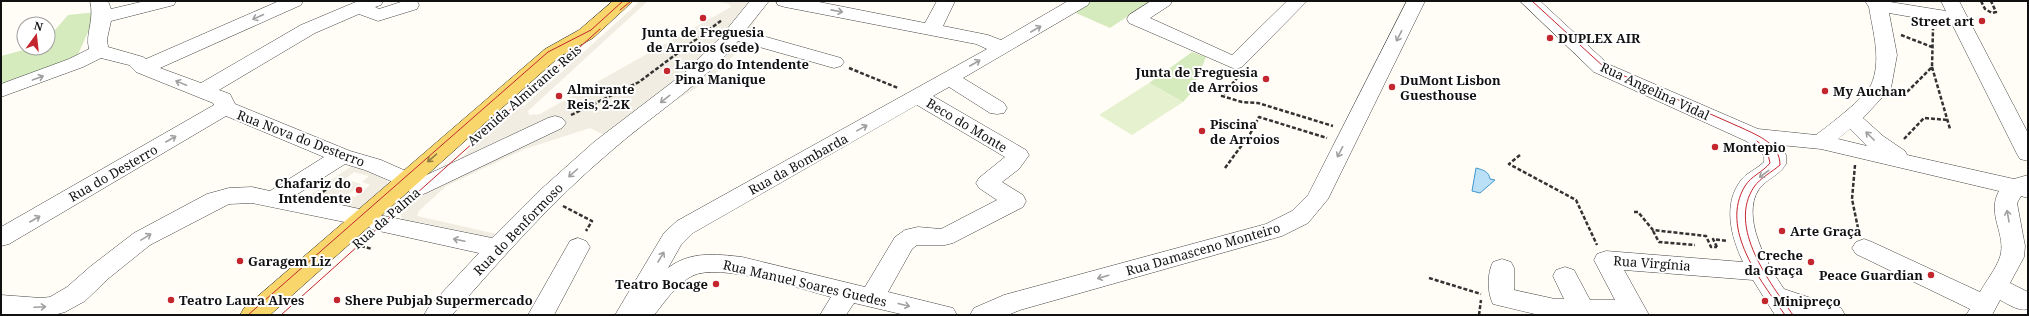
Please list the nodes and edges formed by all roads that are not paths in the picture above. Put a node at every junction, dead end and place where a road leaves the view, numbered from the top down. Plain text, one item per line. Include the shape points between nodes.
1 (167, 1) edge
2 (294, 1) edge
3 (624, 1) edge
4 (631, 1) edge
5 (760, 1) edge
6 (785, 1) edge
7 (946, 1) edge
8 (1081, 1) edge
9 (1163, 1) edge
10 (1298, 1) edge
11 (1416, 1) edge
12 (1529, 1) edge
13 (1950, 1) edge
14 (149, 3) edge
15 (367, 4) edge
16 (1876, 4) edge
17 (410, 5) dead end
18 (101, 9) edge
19 (1959, 19) junction
20 (729, 26) junction
21 (930, 30) junction
22 (1002, 48) junction
23 (99, 51) junction
24 (834, 62) road end
25 (143, 68) junction
26 (949, 78) junction
27 (1, 91) edge
28 (203, 91) junction
29 (918, 96) junction
30 (225, 108) junction
31 (998, 108) dead end
32 (1851, 118) junction
33 (555, 123) road end
34 (1754, 136) junction
35 (1820, 142) junction
36 (2028, 154) edge
37 (342, 156) junction
38 (1914, 164) junction
39 (412, 184) junction
40 (2025, 188) edge
41 (273, 199) junction
42 (371, 220) junction
43 (1, 238) edge
44 (578, 246) road end
45 (497, 248) junction
46 (1864, 248) road end
47 (2021, 249) edge
48 (1502, 268) dead end
49 (1752, 271) junction
50 (1565, 276) dead end
51 (848, 292) junction
52 (872, 298) junction
53 (2024, 301) dead end
54 (1986, 302) edge
55 (1, 305) edge
56 (1782, 305) edge
57 (1582, 308) junction
58 (1635, 312) edge
59 (253, 315) edge
60 (276, 315) edge
61 (437, 315) edge
62 (541, 315) edge
63 (628, 315) edge
64 (639, 315) edge
65 (833, 315) edge
66 (944, 315) edge
67 (983, 315) edge
68 (1832, 315) edge

1 - 14 street
2 -> 25 street
3 -> 39 main road, Avenida Almirante Reis via 586,34 552,53
4 - 39 main road, Avenida Almirante Reis
5 - 20 street
6 -> 21 street
7 - 21 street
22 -> 8 street, Rua da Bombarda
9 - 10 street via 1136,20 1235,62
11 -> 67 street, Rua Damasceno Monteiro via 1312,205 1300,217 1274,230 1014,302
12 - 34 street, Rua Angelina Vidal via 1601,68
13 - 19 street
14 - 18 street
15 - 17 street via 378,15
15 - 28 street via 308,29
16 - 19 street
16 - 32 street via 1887,55 1881,88
18 - 23 street via 96,41
19 - 36 street
20 - 24 street via 784,47
20 -> 45 street, Rua do Benformoso via 690,78 602,147 546,198
21 - 22 street via 981,39
26 -> 22 street, Rua da Bombarda
23 - 25 street, Rua Nova do Desterro via 136,61
27 -> 23 street via 76,63
28 -> 25 street, Rua Nova do Desterro
26 - 29 street, Rua da Bombarda
26 - 31 street
28 - 30 street, Rua Nova do Desterro via 223,100
29 - 52 street, Beco do Monte via 1018,155 987,183 1015,201 945,237 909,237 902,243
63 -> 29 street, Rua da Bombarda via 672,240 685,228
30 - 37 street, Rua Nova do Desterro
43 -> 30 street, Rua do Desterro
32 - 35 street
38 -> 32 street via 1875,141
33 - 39 street, Rua da Palma
34 - 35 street
34 -> 49 street via 1769,147 1776,160 1773,167 1750,185 1744,198 1742,212
35 - 38 street
37 - 39 street, Rua Nova do Desterro via 374,166
37 - 41 street
38 - 40 street
39 - 42 main road, Rua da Palma
47 -> 40 street via 2005,203 2007,196
41 - 42 street
55 -> 41 street via 41,308 56,305 76,294 142,239 215,200 240,194
45 -> 42 street
42 - 59 main road, Rua da Palma
42 - 60 main road, Rua da Palma
44 - 62 street
45 - 61 street, Rua do Benformoso
46 - 54 street
47 - 54 street via 2012,257
48 - 57 street via 1502,297 1555,308
49 - 56 street
49 - 58 street, Rua Virgínia via 1606,260
50 - 57 street
51 - 52 street, Rua Manuel Soares Guedes
51 - 64 street, Rua Manuel Soares Guedes via 742,266 700,263 677,272
51 - 65 street
52 -> 66 street, Rua Manuel Soares Guedes
53 - 54 street
56 - 68 street
57 - 58 street

